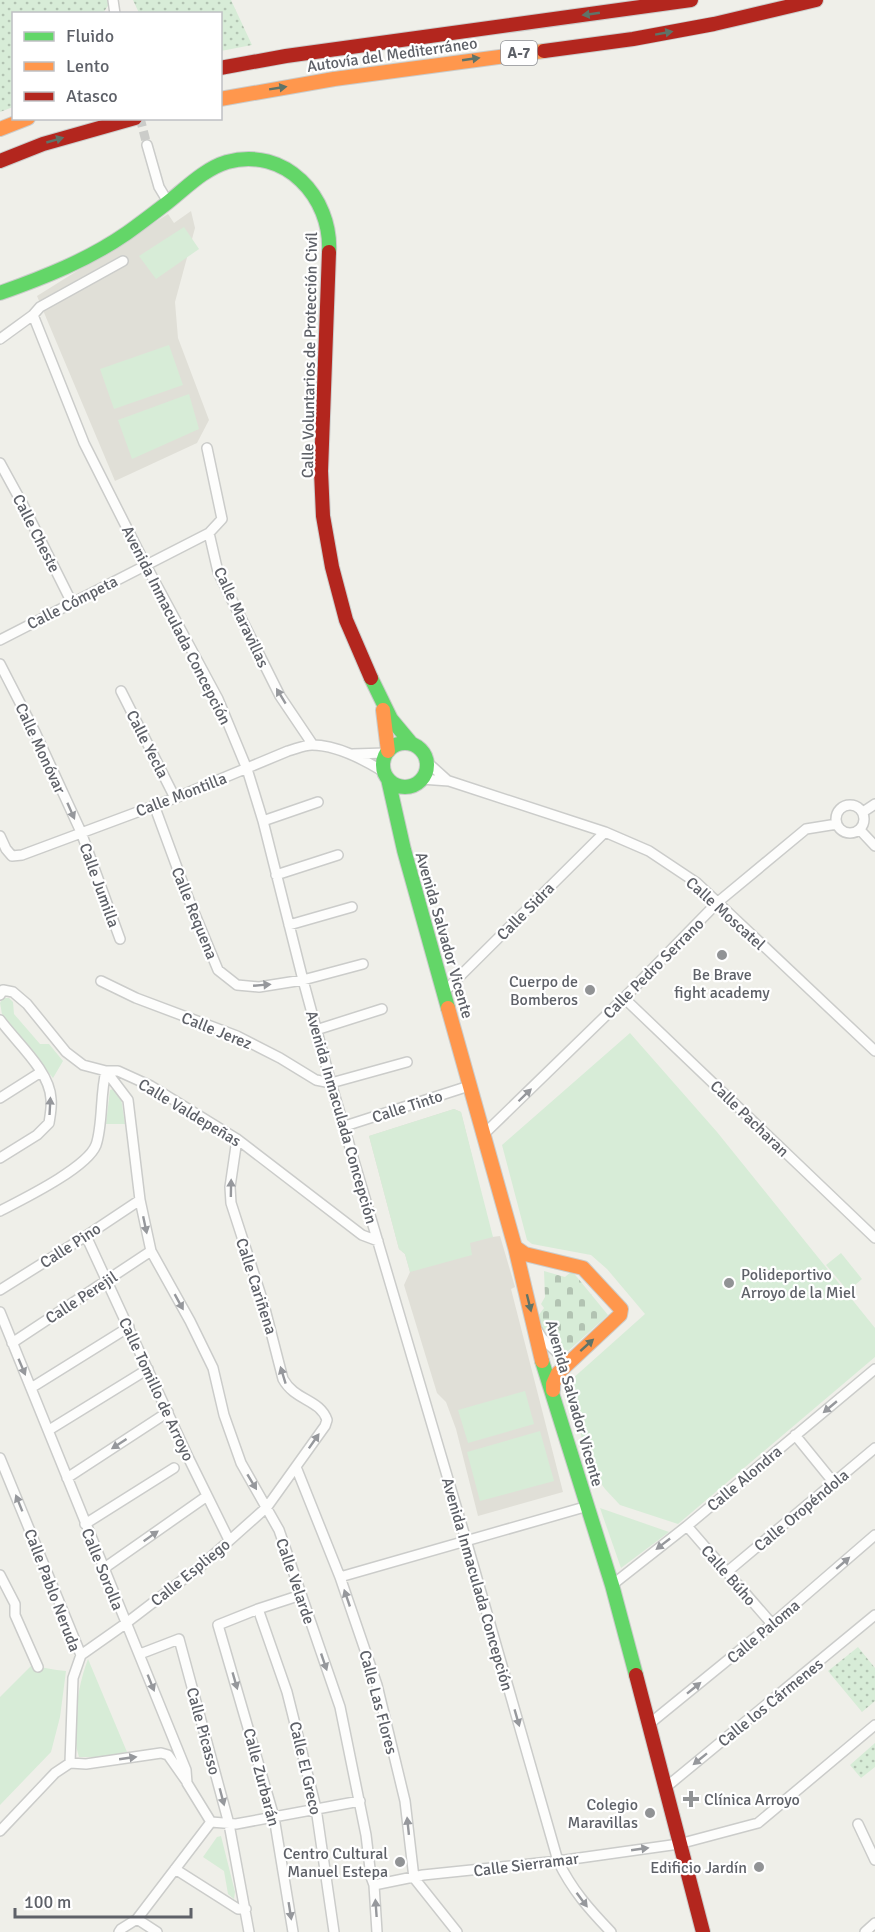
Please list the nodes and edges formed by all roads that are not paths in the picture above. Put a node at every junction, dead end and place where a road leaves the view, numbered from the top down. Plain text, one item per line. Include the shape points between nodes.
1 (691, 0) edge
2 (816, 0) edge
3 (222, 68) edge
4 (222, 99) edge
5 (23, 120) edge
6 (128, 120) edge
7 (0, 129) edge
8 (147, 145) tunnel mouth
9 (0, 161) edge
10 (168, 202) junction
11 (123, 261) dead end
12 (0, 293) edge
13 (33, 315) junction
14 (0, 339) edge
15 (207, 448) dead end
16 (0, 464) edge
17 (209, 533) junction
18 (146, 565) junction
19 (72, 603) junction
20 (0, 640) edge
21 (0, 664) edge
22 (122, 691) dead end
23 (379, 694) junction
24 (411, 743) junction
25 (313, 745) junction
26 (387, 752) junction
27 (351, 754) junction
28 (427, 762) junction
29 (247, 769) junction
30 (386, 775) junction
31 (449, 781) junction
32 (415, 783) junction
33 (175, 798) junction
34 (318, 802) dead end
35 (875, 804) edge
36 (154, 805) junction
37 (863, 812) junction
38 (398, 813) junction
39 (263, 821) junction
40 (837, 824) junction
41 (860, 830) junction
42 (81, 832) junction
43 (604, 832) junction
44 (0, 836) edge
45 (875, 846) edge
46 (338, 855) dead end
47 (276, 874) junction
48 (718, 902) junction
49 (352, 907) dead end
50 (289, 925) junction
51 (120, 939) dead end
52 (363, 964) dead end
53 (303, 980) junction
54 (101, 981) dead end
55 (445, 991) junction
56 (2, 992) edge
57 (624, 998) junction
58 (382, 1009) dead end
59 (0, 1020) edge
60 (316, 1030) junction
61 (875, 1051) edge
62 (406, 1062) dead end
63 (106, 1071) junction
64 (41, 1072) junction
65 (331, 1083) junction
66 (470, 1086) junction
67 (0, 1098) edge
68 (345, 1126) junction
69 (483, 1135) junction
70 (237, 1139) junction
71 (0, 1158) edge
72 (140, 1200) junction
73 (0, 1211) edge
74 (86, 1236) junction
75 (875, 1238) edge
76 (378, 1241) junction
77 (515, 1246) junction
78 (151, 1251) junction
79 (107, 1280) junction
80 (0, 1290) edge
81 (0, 1312) edge
82 (535, 1325) junction
83 (129, 1327) junction
84 (12, 1343) junction
85 (568, 1363) junction
86 (148, 1369) junction
87 (875, 1369) edge
88 (31, 1388) junction
89 (552, 1390) junction
90 (168, 1412) junction
91 (325, 1413) joint
92 (49, 1430) junction
93 (795, 1435) junction
94 (875, 1448) edge
95 (0, 1458) edge
96 (296, 1467) junction
97 (174, 1468) dead end
98 (68, 1478) junction
99 (834, 1483) junction
100 (207, 1496) junction
101 (588, 1506) junction
102 (267, 1507) junction
103 (85, 1524) junction
104 (687, 1526) junction
105 (875, 1535) edge
106 (229, 1540) junction
107 (466, 1540) junction
108 (103, 1569) junction
109 (727, 1572) junction
110 (0, 1575) edge
111 (340, 1577) junction
112 (612, 1585) junction
113 (302, 1595) junction
114 (258, 1609) junction
115 (875, 1616) edge
116 (125, 1624) junction
117 (772, 1624) junction
118 (81, 1654) junction
119 (140, 1654) junction
120 (38, 1666) dead end
121 (648, 1725) junction
122 (875, 1725) edge
123 (70, 1763) junction
124 (187, 1783) junction
125 (664, 1788) junction
126 (360, 1801) junction
127 (316, 1808) junction
128 (274, 1817) junction
129 (211, 1822) junction
130 (229, 1824) junction
131 (858, 1824) dead end
132 (0, 1831) edge
133 (679, 1844) junction
134 (875, 1860) edge
135 (558, 1861) junction
136 (175, 1869) junction
137 (414, 1878) junction
138 (374, 1885) junction
139 (246, 1909) junction
140 (137, 1919) junction
141 (875, 1923) edge
142 (374, 1931) edge
143 (119, 1932) edge
144 (157, 1932) edge
145 (249, 1932) edge
146 (293, 1932) edge
147 (334, 1932) edge
148 (457, 1932) edge
149 (611, 1932) edge
150 (703, 1932) edge
151 (865, 1932) edge

1 -> 3 main road, Autovía del Mediterráneo / A-7
4 -> 2 main road, Autovía del Mediterráneo / A-7 via 334,79 633,39
5 - 7 main road
9 -> 6 main road via 43,144
8 - 10 street via 159,187
10 - 12 main road, Calle Voluntarios de Protección Civíl via 86,258
10 - 23 main road, Calle Voluntarios de Protección Civíl via 218,166 244,160 284,168 320,201 330,238 322,432 323,516 340,600
11 - 13 street via 40,307
13 - 14 street
13 - 18 street, Avenida Inmaculada Concepción via 84,443
15 - 17 street via 222,519
16 - 19 street, Calle Cheste
17 - 18 street, Calle Cómpeta
25 -> 17 street, Calle Maravillas via 280,696 218,572
18 - 19 street, Calle Cómpeta
18 - 29 street, Avenida Inmaculada Concepción via 218,699
19 - 20 street, Calle Cómpeta
21 -> 42 street, Calle Monóvar
22 - 33 street, Calle Yecla
23 - 24 main road, Calle Voluntarios de Protección Civíl
23 - 26 main road, Calle Voluntarios de Protección Civíl
24 - 26 main road via 398,744
24 - 28 main road via 422,750
25 - 27 street, Calle Montilla
25 - 29 street, Calle Montilla
26 - 27 street, Calle Montilla
26 - 30 main road via 383,765
27 - 30 street, Calle Montilla
28 - 31 street, Calle Moscatel
28 - 32 main road via 425,774
29 - 33 street, Calle Montilla
29 - 39 street, Avenida Inmaculada Concepción
30 - 32 main road via 398,786
30 - 38 main road, Avenida Salvador Vicente
31 - 32 street, Calle Moscatel
31 - 43 street, Calle Moscatel
32 - 38 main road via 402,797
33 - 36 street, Calle Montilla
34 - 39 street
35 - 37 street
36 - 42 street, Calle Montilla
36 -> 53 street, Calle Requena via 218,969 237,985 258,987
37 - 40 street via 856,806 847,806 839,811
37 - 41 street
38 - 55 main road, Avenida Salvador Vicente via 404,850
39 - 47 street, Avenida Inmaculada Concepción
40 - 41 street via 847,833
40 - 48 street, Calle Pedro Serrano via 806,829
41 - 45 street
42 - 44 street, Calle Montilla via 12,856
42 - 51 street, Calle Jumilla
43 - 48 street, Calle Moscatel via 648,851
43 - 55 street, Calle Sidra
46 - 47 street
47 - 50 street, Avenida Inmaculada Concepción
48 - 57 street, Calle Pedro Serrano
48 - 61 street, Calle Moscatel
49 - 50 street
50 - 53 street, Avenida Inmaculada Concepción
52 - 53 street, Calle Requena
53 - 60 street, Avenida Inmaculada Concepción
54 - 65 street, Calle Jerez via 237,1036 316,1080
55 - 66 main road, Avenida Salvador Vicente
56 - 63 street, Calle Valdepeñas via 13,992 27,1004 66,1052 83,1065
69 -> 57 street, Calle Pedro Serrano
57 - 75 street, Calle Pacharan
58 - 60 street
59 - 64 street
60 - 65 street, Avenida Inmaculada Concepción
62 - 65 street
63 - 70 street, Calle Valdepeñas via 118,1071 151,1086
63 - 72 street via 128,1100
63 - 73 street via 97,1143 91,1156
64 - 67 street
71 -> 64 street via 49,1123 51,1098
65 - 68 street, Avenida Inmaculada Concepción
66 - 68 street, Calle Tinto
66 - 69 main road, Avenida Salvador Vicente
68 - 76 street, Avenida Inmaculada Concepción
69 - 77 main road, Avenida Salvador Vicente
70 - 76 street, Calle Valdepeñas via 362,1235
91 -> 70 street, Calle Cariñena via 289,1389 283,1379 231,1203
72 - 74 street, Calle Pino
72 -> 78 street, Calle Velarde
74 - 79 street, Calle Tomillo de Arroyo
74 - 80 street, Calle Pino
76 - 107 street, Avenida Inmaculada Concepción
77 -> 82 main road, Avenida Salvador Vicente
85 -> 77 main road via 620,1315 621,1309 583,1269 525,1254
78 - 79 street, Calle Perejil
78 -> 102 street, Calle Velarde via 213,1368 240,1463
79 - 83 street, Calle Tomillo de Arroyo
79 - 84 street, Calle Perejil
81 - 84 street, Calle Sorolla
82 - 85 street via 542,1338
82 - 89 main road, Avenida Salvador Vicente
83 - 86 street, Calle Tomillo de Arroyo
83 - 88 street
84 -> 88 street, Calle Sorolla
85 - 89 main road via 555,1377
86 - 90 street, Calle Tomillo de Arroyo
86 - 92 street
87 -> 93 street, Calle Alondra
88 - 92 street, Calle Sorolla
89 - 101 main road, Avenida Salvador Vicente
90 -> 98 street
90 - 100 street, Calle Tomillo de Arroyo
96 -> 91 street, Calle Espliego via 325,1426
92 - 98 street, Calle Sorolla
93 - 99 street
93 - 104 street, Calle Alondra
94 - 99 street, Calle Oropéndola
118 -> 95 street, Calle Pablo Neruda
96 - 102 street, Calle Espliego
96 - 111 street, Calle Las Flores
97 - 103 street
98 - 103 street, Calle Sorolla
99 - 109 street, Calle Oropéndola
100 - 106 street, Calle Tomillo de Arroyo
108 -> 100 street
101 - 107 street
101 - 112 main road, Avenida Salvador Vicente
102 - 106 street, Calle Espliego
102 - 113 street, Calle Velarde
103 - 108 street, Calle Sorolla
104 - 109 street, Calle Búho
104 -> 112 street, Calle Alondra
117 -> 105 street, Calle Paloma
106 - 116 street, Calle Espliego
107 - 111 street
107 -> 135 street, Avenida Inmaculada Concepción
108 - 116 street, Calle Sorolla
109 - 117 street, Calle Búho
110 - 120 street
137 -> 111 street, Calle Las Flores via 405,1801 377,1685
112 - 121 main road, Avenida Salvador Vicente
113 - 114 street
113 -> 126 street, Calle Velarde via 340,1707
114 - 127 street, Calle El Greco via 287,1692
114 -> 128 street, Calle Zurbarán via 218,1625
115 -> 125 street, Calle los Cármenes
116 - 118 street, Calle Espliego
116 - 119 street, Calle Sorolla
121 -> 117 street, Calle Paloma
118 - 123 street, Calle Pablo Neruda via 73,1678
119 -> 124 street, Calle Sorolla via 186,1770
119 -> 130 street, Calle Picasso via 179,1639
121 - 125 main road, Avenida Salvador Vicente
122 - 133 street, Calle Sierramar via 758,1823
123 -> 124 street via 161,1753 168,1755
123 - 132 street via 55,1773
124 - 129 street, Calle Sorolla
125 - 133 main road, Avenida Salvador Vicente
126 - 127 street
126 - 138 street, Calle Velarde
127 - 128 street
127 - 147 street, Calle El Greco
128 - 130 street
128 -> 146 street, Calle Zurbarán
129 - 130 street
129 - 136 street
130 - 139 street, Calle Picasso
131 - 134 street
135 -> 133 street, Calle Sierramar
133 - 150 main road, Avenida Salvador Vicente
135 - 137 street, Calle Sierramar
135 -> 149 street, Avenida Inmaculada Concepción via 585,1905
136 - 139 street via 238,1909
136 - 140 street
137 - 138 street, Calle Sierramar
137 - 148 street
142 -> 138 street, Calle Velarde
139 - 145 street, Calle Picasso
140 - 143 street
140 - 144 street
141 - 151 street

